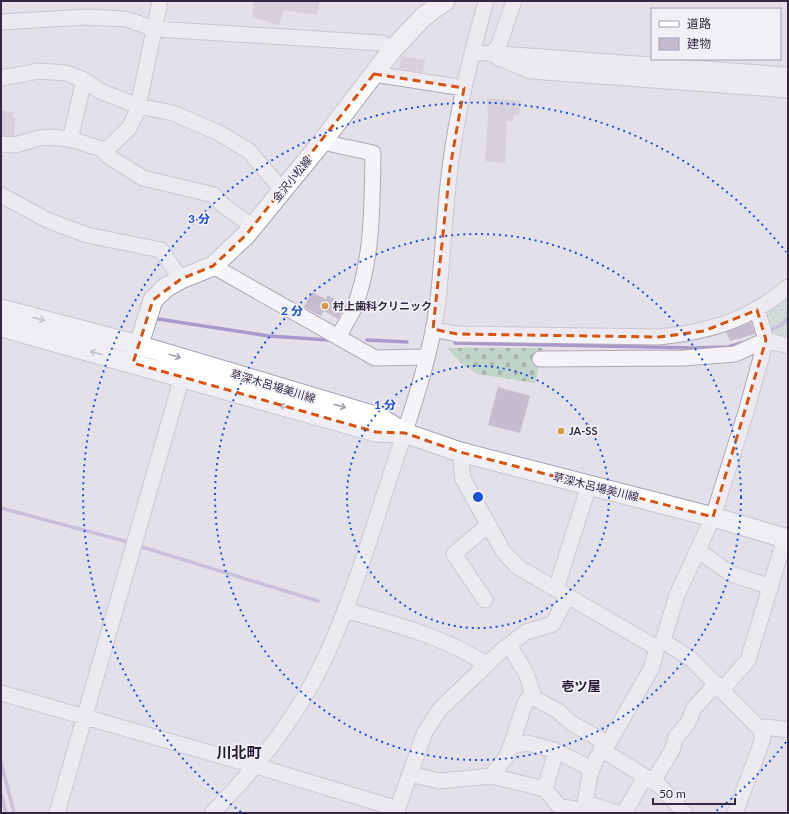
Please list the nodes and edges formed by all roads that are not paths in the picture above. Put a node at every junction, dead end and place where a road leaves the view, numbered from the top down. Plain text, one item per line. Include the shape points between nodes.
1 (160, 1) edge
2 (444, 1) edge
3 (486, 1) edge
4 (514, 1) edge
5 (429, 8) edge
6 (1, 22) edge
7 (155, 29) junction
8 (392, 50) junction
9 (472, 52) junction
10 (490, 54) junction
11 (374, 74) junction
12 (788, 75) edge
13 (1, 78) edge
14 (84, 80) junction
15 (464, 88) junction
16 (788, 90) edge
17 (138, 106) junction
18 (70, 140) junction
19 (322, 142) junction
20 (1, 144) edge
21 (104, 152) junction
22 (283, 191) junction
23 (1, 195) edge
24 (253, 227) junction
25 (213, 266) junction
26 (181, 279) junction
27 (788, 287) edge
28 (1, 309) edge
29 (757, 310) junction
30 (1, 327) edge
31 (433, 329) junction
32 (339, 336) junction
33 (766, 340) junction
34 (138, 344) junction
35 (788, 346) edge
36 (427, 357) junction
37 (540, 359) dead end
38 (133, 363) junction
39 (182, 377) junction
40 (405, 433) junction
41 (460, 452) junction
42 (589, 485) junction
43 (714, 517) junction
44 (488, 525) junction
45 (787, 538) edge
46 (696, 552) junction
47 (771, 587) junction
48 (561, 592) junction
49 (485, 600) dead end
50 (345, 610) junction
51 (660, 644) junction
52 (509, 645) junction
53 (487, 665) junction
54 (719, 688) junction
55 (532, 692) junction
56 (1, 693) edge
57 (85, 718) junction
58 (760, 730) junction
59 (788, 730) edge
60 (511, 746) junction
61 (605, 747) junction
62 (556, 751) junction
63 (256, 766) junction
64 (592, 769) junction
65 (410, 774) junction
66 (491, 776) junction
67 (649, 779) junction
68 (545, 790) junction
69 (585, 809) edge
70 (397, 811) edge
71 (57, 813) edge
72 (212, 813) edge
73 (617, 813) edge
74 (624, 813) edge
75 (685, 813) edge
76 (735, 813) edge

1 - 7 street
2 - 5 main road, 金沢小松線
3 - 9 street
4 - 10 street via 499,44
5 - 8 main road, 金沢小松線
6 - 7 street via 87,17 118,18
7 - 8 street via 382,42
7 - 17 street
8 - 11 main road, 金沢小松線
9 - 10 street
9 - 15 street
10 - 12 street
10 - 16 street via 531,71
11 - 15 street
11 - 19 main road, 金沢小松線
13 - 14 street via 39,71 66,73
14 - 17 street via 100,90
14 - 18 street
15 - 31 street via 450,168
17 - 21 street via 129,128
17 - 22 street via 173,113 218,132 249,151
18 - 20 street via 53,137 15,145
18 - 21 street
19 - 22 main road, 金沢小松線
19 - 32 street via 373,153 372,220 367,263 356,305
21 - 24 street via 143,178 214,195 223,205
22 - 24 main road, 金沢小松線
23 - 26 street via 47,220 87,235 161,250
24 - 25 main road, 金沢小松線
25 - 26 main road, 金沢小松線
25 - 32 street
26 - 34 main road, 金沢小松線 via 165,288 153,300
27 - 29 street
28 -> 34 main road
29 - 31 street via 704,331 659,337 457,334
29 - 33 street
38 -> 30 main road
31 - 36 street
32 - 36 street via 375,358
33 - 35 street
33 - 37 street via 735,354 684,358
33 - 43 street
34 - 38 main road, 金沢小松線
34 -> 40 main road, 草深木呂場美川線 via 379,417
36 - 40 street
38 - 39 main road, 草深木呂場美川線
40 -> 39 main road, 草深木呂場美川線 via 376,432
39 - 57 street
40 - 41 main road, 草深木呂場美川線
40 - 50 street
41 - 42 main road, 草深木呂場美川線
41 - 44 street via 463,479
42 - 43 main road, 草深木呂場美川線
42 - 48 street
43 - 45 main road, 草深木呂場美川線
43 - 46 street
44 - 48 street via 503,551 518,567
44 - 49 street via 454,554
45 - 47 street
46 - 47 street via 731,574
46 - 51 street via 677,594
47 - 54 street via 748,660
48 - 51 street
48 - 52 street via 553,624 526,632
50 - 53 street via 441,639
50 - 63 street via 325,658 297,710
51 - 54 street via 691,659
51 - 61 street via 651,669
52 - 53 street
52 - 55 street via 526,673
53 - 65 street via 432,719
54 - 58 street
54 - 67 street via 694,708 688,723 676,736 672,750
55 - 60 street via 525,703
55 - 61 street via 534,698 558,711
56 - 57 street
57 - 63 street
57 - 71 street
58 - 59 street via 766,727
58 - 76 street via 763,737 761,744
60 - 62 street via 528,743
60 - 66 street via 507,756
61 - 64 street via 594,760
61 - 67 street
62 - 64 street
62 - 68 street
63 - 70 street
63 - 72 street
64 - 69 street
65 - 66 street via 438,781
65 - 70 street
66 - 68 street
67 - 74 street
67 - 75 street via 665,791
68 - 69 street via 559,806
69 - 73 street

